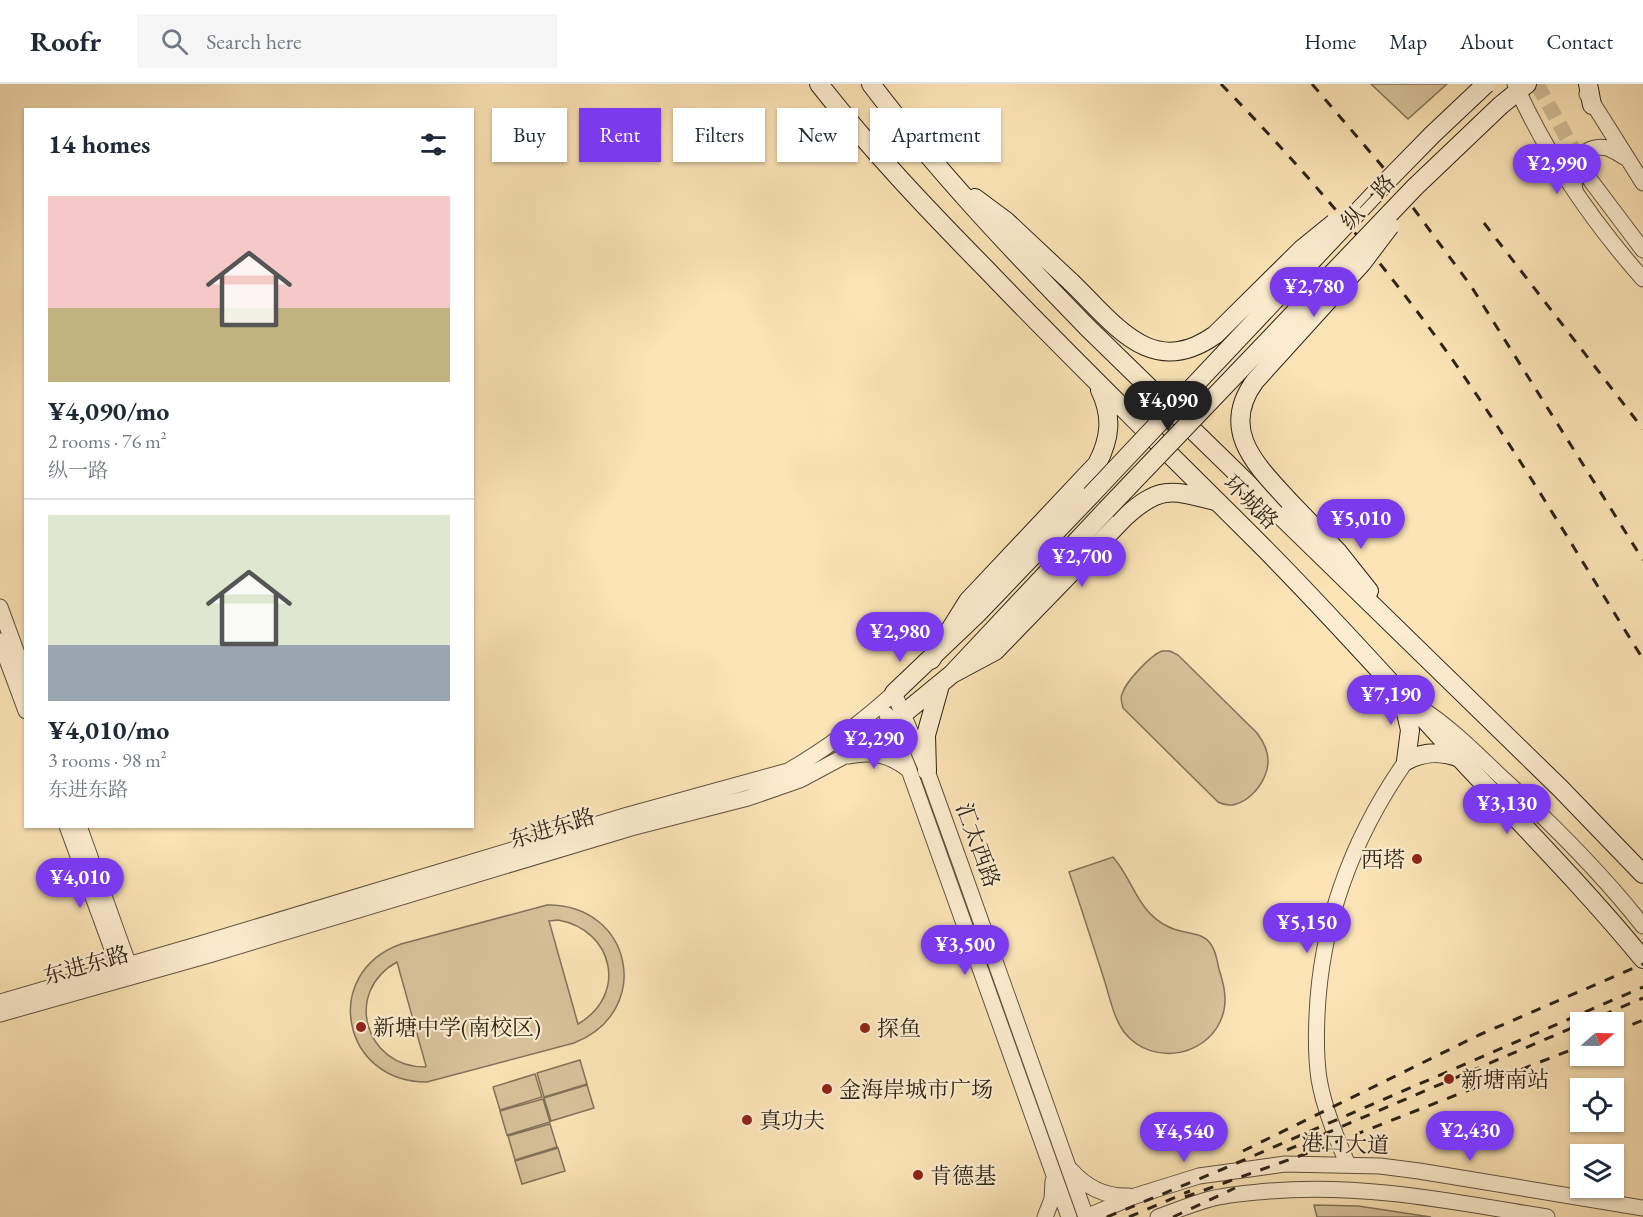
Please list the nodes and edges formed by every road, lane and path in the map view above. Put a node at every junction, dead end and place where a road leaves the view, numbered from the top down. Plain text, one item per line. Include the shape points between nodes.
1 (819, 84) edge
2 (871, 84) edge
3 (1486, 84) edge
4 (1582, 84) edge
5 (1588, 84) edge
6 (1520, 86) edge
7 (1592, 105) junction
8 (1626, 159) junction
9 (947, 178) junction
10 (1591, 181) tunnel mouth
11 (1385, 183) junction
12 (1643, 183) edge
13 (1415, 187) junction
14 (1576, 193) junction
15 (1643, 250) edge
16 (1643, 279) edge
17 (1087, 327) junction
18 (1066, 353) junction
19 (1096, 381) junction
20 (1193, 432) junction
21 (1170, 457) junction
22 (1088, 487) junction
23 (1215, 501) junction
24 (1125, 517) junction
25 (0, 608) edge
26 (1396, 629) junction
27 (0, 641) edge
28 (931, 660) joint
29 (24, 673) edge
30 (946, 679) junction
31 (1403, 694) junction
32 (888, 698) junction
33 (24, 706) edge
34 (897, 719) junction
35 (843, 757) junction
36 (1460, 759) junction
37 (1406, 761) junction
38 (918, 770) junction
39 (68, 828) edge
40 (80, 828) edge
41 (1643, 874) edge
42 (1643, 926) edge
43 (1643, 959) edge
44 (126, 972) junction
45 (0, 1002) edge
46 (0, 1014) edge
47 (1050, 1116) junction
48 (1035, 1122) junction
49 (1348, 1165) junction
50 (1068, 1166) junction
51 (1052, 1169) junction
52 (1135, 1196) junction
53 (1643, 1208) edge
54 (1045, 1217) edge
55 (1069, 1217) edge
56 (1086, 1217) edge
57 (1158, 1217) edge
58 (1547, 1217) edge

1 - 18 main road, 环城路 via 934,216
2 - 9 main road
3 - 11 main road, 纵一路, bridge
4 - 7 street
5 - 7 main road
6 - 13 main road, 纵一路, bridge
6 - 14 street via 1553,160
7 - 8 street
8 - 12 street
8 - 14 street via 1605,147 1583,154 1573,179
9 - 11 main road, bridge via 1006,221 1127,336 1141,345 1169,353 1187,350 1215,335 1302,249
9 - 17 main road, 环城路
10 - 15 street
11 - 22 main road, 纵一路, bridge
13 - 26 main road, bridge via 1372,251 1255,381 1243,400 1240,424 1253,461 1355,571
13 - 30 main road, 纵一路, bridge
14 - 16 street
17 - 18 main road via 1091,346 1078,354
17 - 20 main road, 环城路
18 - 19 main road, 环城路
19 - 21 main road, 环城路
19 - 22 main road via 1107,407 1109,435
20 - 21 main road
20 - 26 main road, 环城路
21 - 23 main road, 环城路
22 - 24 main road via 1103,478 1114,484 1125,498
22 - 28 main road, 纵一路
23 - 24 main road via 1186,492 1164,492 1144,501
23 - 31 main road, 环城路
24 - 30 main road via 995,651
25 - 29 street
26 - 41 main road, 环城路
27 - 33 street
28 - 32 main road, 东进东路
30 - 34 main road, 东进东路
30 - 38 main road
31 - 36 main road, 环城路
31 - 37 main road via 1410,740
31 - 42 street via 1447,726 1525,799
32 - 34 street, 汇太西路
32 - 44 street, 东进东路 via 811,758 788,771 475,860
34 - 35 street, 东进东路
34 - 38 street, 汇太西路
35 - 38 street via 861,753 883,755
35 - 44 street, 东进东路 via 800,780 748,798
36 - 37 main road via 1436,753
36 - 43 main road, 环城路 via 1573,878
37 - 49 street via 1377,804 1354,850 1336,899 1322,966 1317,1026 1319,1078
38 - 47 street, 汇太西路
38 - 48 street, 汇太西路
39 - 44 street
40 - 44 street
44 - 45 street, 东进东路
44 - 46 street, 东进东路
47 - 48 street
47 - 50 street, 汇太西路
48 - 51 street, 汇太西路
49 - 52 street, 港口大道 via 1285,1164 1199,1176
49 - 53 street, 港口大道 via 1419,1170
50 - 52 street via 1084,1182 1106,1194
50 - 56 street, 汇太西路
51 - 54 street via 1054,1187
51 - 55 street, 汇太西路
52 - 56 street, 港口大道
57 - 58 street, 港口大道 via 1241,1193 1314,1189 1380,1191

